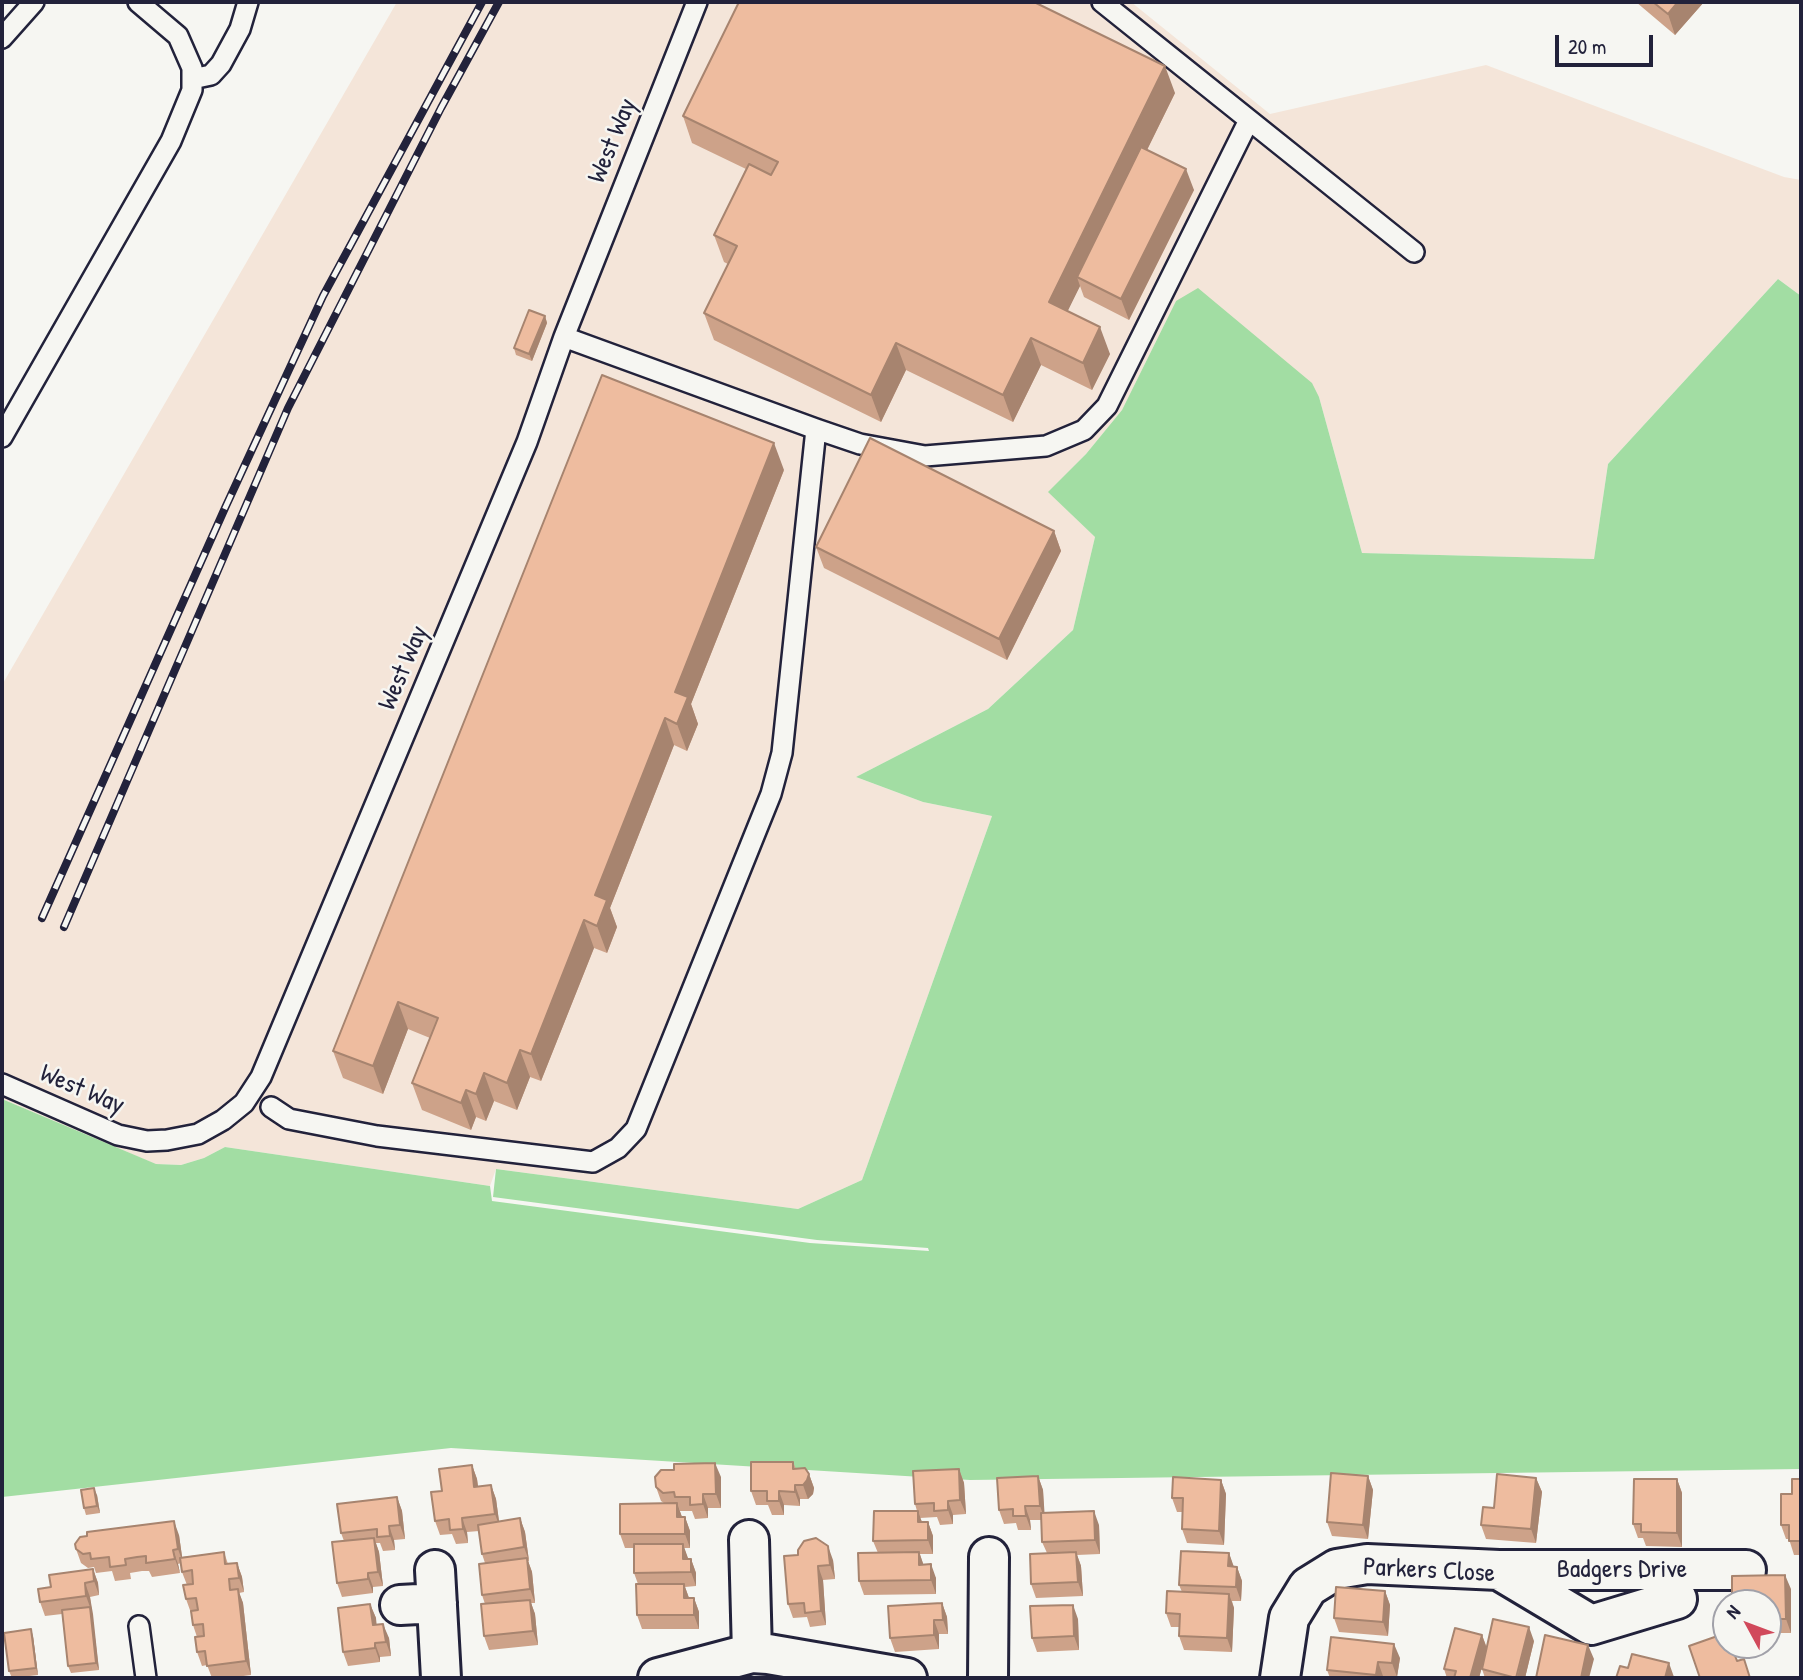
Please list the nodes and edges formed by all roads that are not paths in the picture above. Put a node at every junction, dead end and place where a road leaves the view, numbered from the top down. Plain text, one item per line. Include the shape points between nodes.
1 (34, 2) edge
2 (138, 2) edge
3 (248, 2) edge
4 (697, 2) edge
5 (1102, 2) edge
6 (2, 38) edge
7 (192, 79) junction
8 (1249, 120) junction
9 (1414, 252) dead end
10 (564, 337) junction
11 (816, 429) junction
12 (2, 437) edge
13 (2, 1084) edge
14 (271, 1107) dead end
15 (756, 1557) dead end
16 (989, 1557) dead end
17 (1499, 1570) junction
18 (1746, 1570) dead end
19 (424, 1592) dead end
20 (1677, 1599) dead end
21 (139, 1626) dead end
22 (752, 1653) junction
23 (146, 1678) edge
24 (441, 1678) edge
25 (658, 1678) edge
26 (907, 1678) edge
27 (988, 1678) edge
28 (1280, 1678) edge

1 - 6 lane
2 - 7 lane via 178,36
3 - 7 lane via 221,64 212,75
4 - 10 lane, West Way
5 - 8 lane
7 - 12 lane via 192,90 171,141
8 - 9 lane
8 - 11 lane via 1107,406 1084,430 1046,446 925,456 860,444
10 - 11 lane
10 - 13 lane, West Way via 517,467 261,1077 244,1103 198,1134 146,1141 118,1135
11 - 14 lane via 782,753 771,794 636,1129 618,1148 593,1162 377,1136 289,1119
15 - 22 street
16 - 27 street
17 - 18 street, Badgers Drive
17 - 20 street, Parkers Close via 1591,1625
17 - 28 street, Parkers Close via 1367,1564 1337,1569 1308,1587 1289,1618
19 - 24 street
21 - 23 lane
22 - 25 street
22 - 26 street

